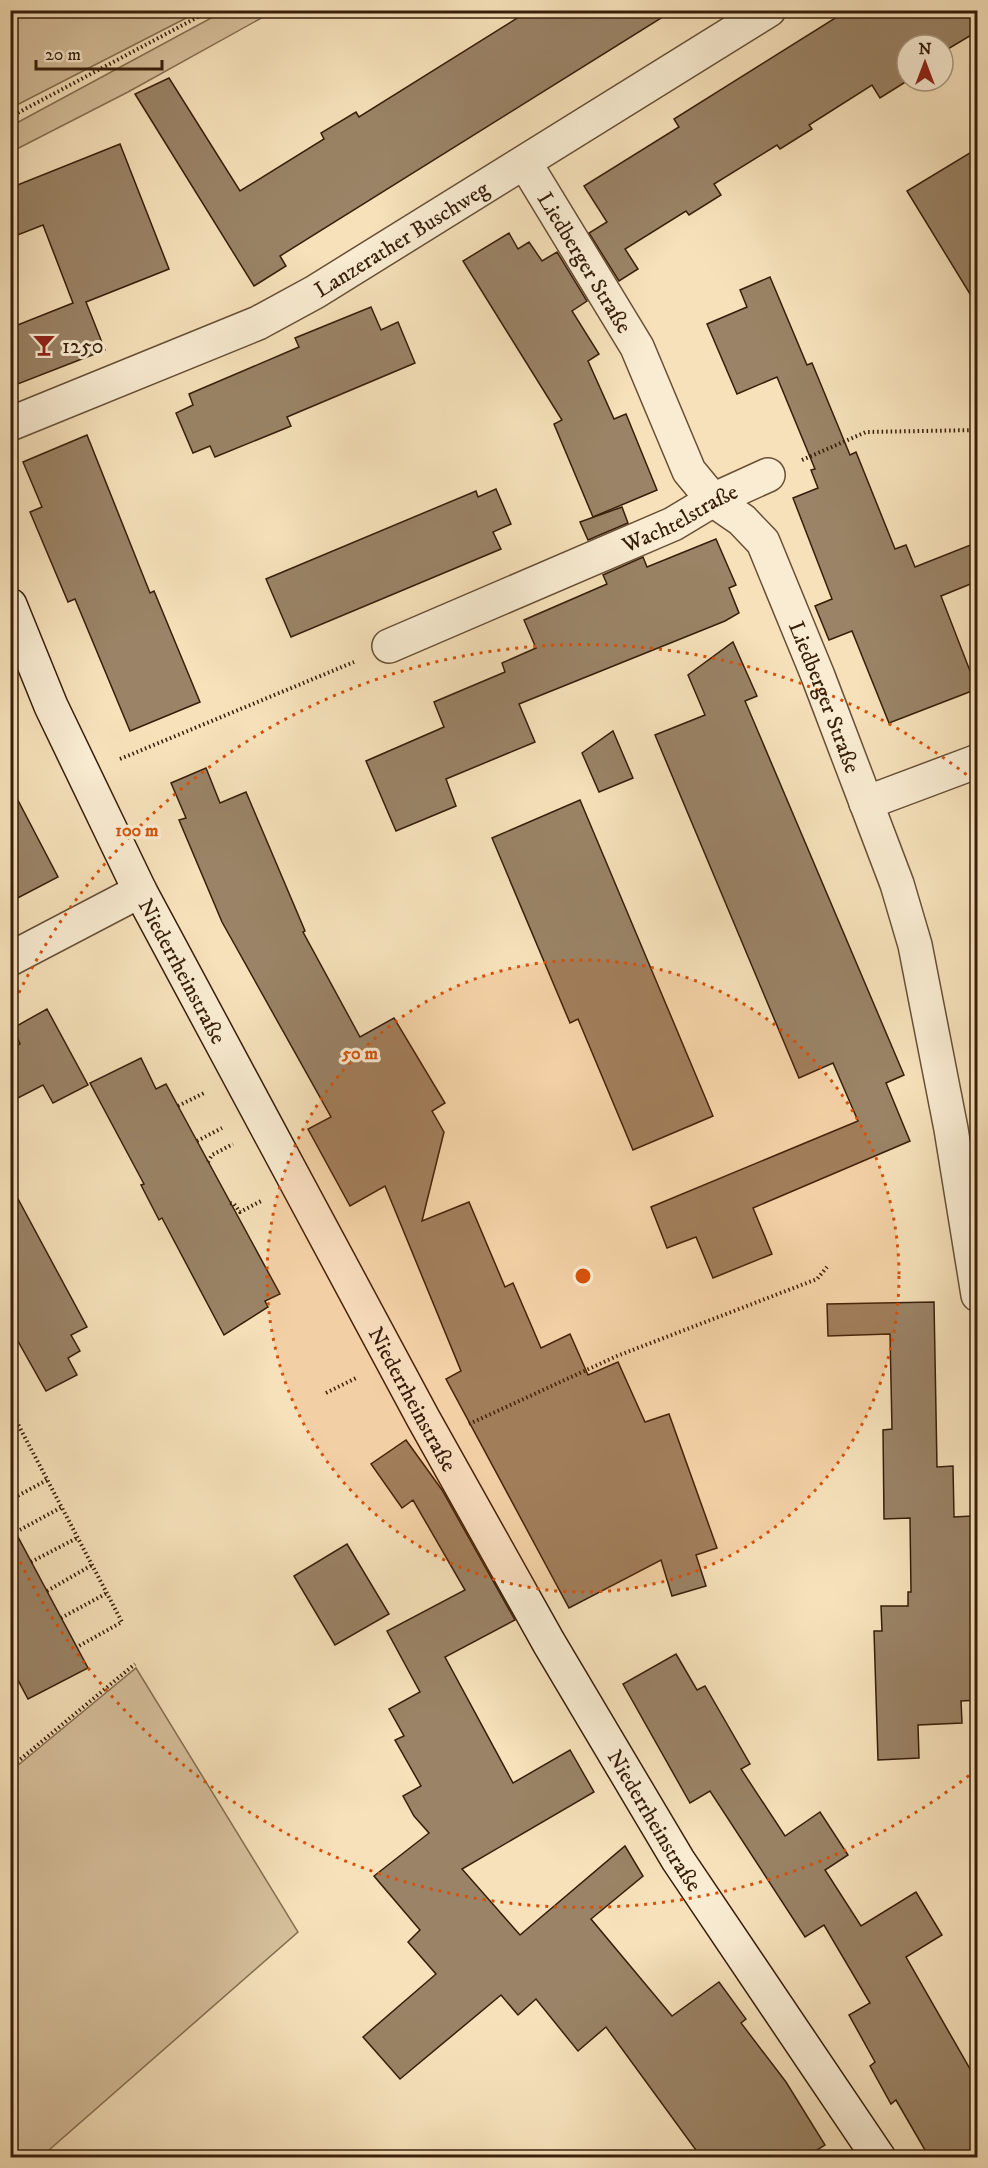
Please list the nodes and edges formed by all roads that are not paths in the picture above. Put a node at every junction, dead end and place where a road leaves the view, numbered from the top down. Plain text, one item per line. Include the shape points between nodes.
1 (769, 10) edge
2 (525, 163) junction
3 (10, 424) edge
4 (768, 475) road end
5 (713, 500) junction
6 (10, 605) edge
7 (389, 646) road end
8 (978, 761) edge
9 (866, 803) junction
10 (140, 891) junction
11 (10, 959) edge
12 (978, 1295) edge
13 (879, 2157) edge

1 - 2 street, Lanzerather Buschweg
2 - 3 street, Lanzerather Buschweg via 258,323
2 - 5 street, Liedberger Straße via 637,347 689,471
4 - 5 street, Wachtelstraße
5 - 7 street, Wachtelstraße via 673,524
5 - 9 street, Liedberger Straße via 742,520 763,542
6 - 10 street, Niederrheinstraße via 51,706
8 - 9 street
9 - 12 street, Liedberger Straße via 897,884 927,993
10 - 11 street
10 - 13 street, Niederrheinstraße via 549,1643 678,1860

